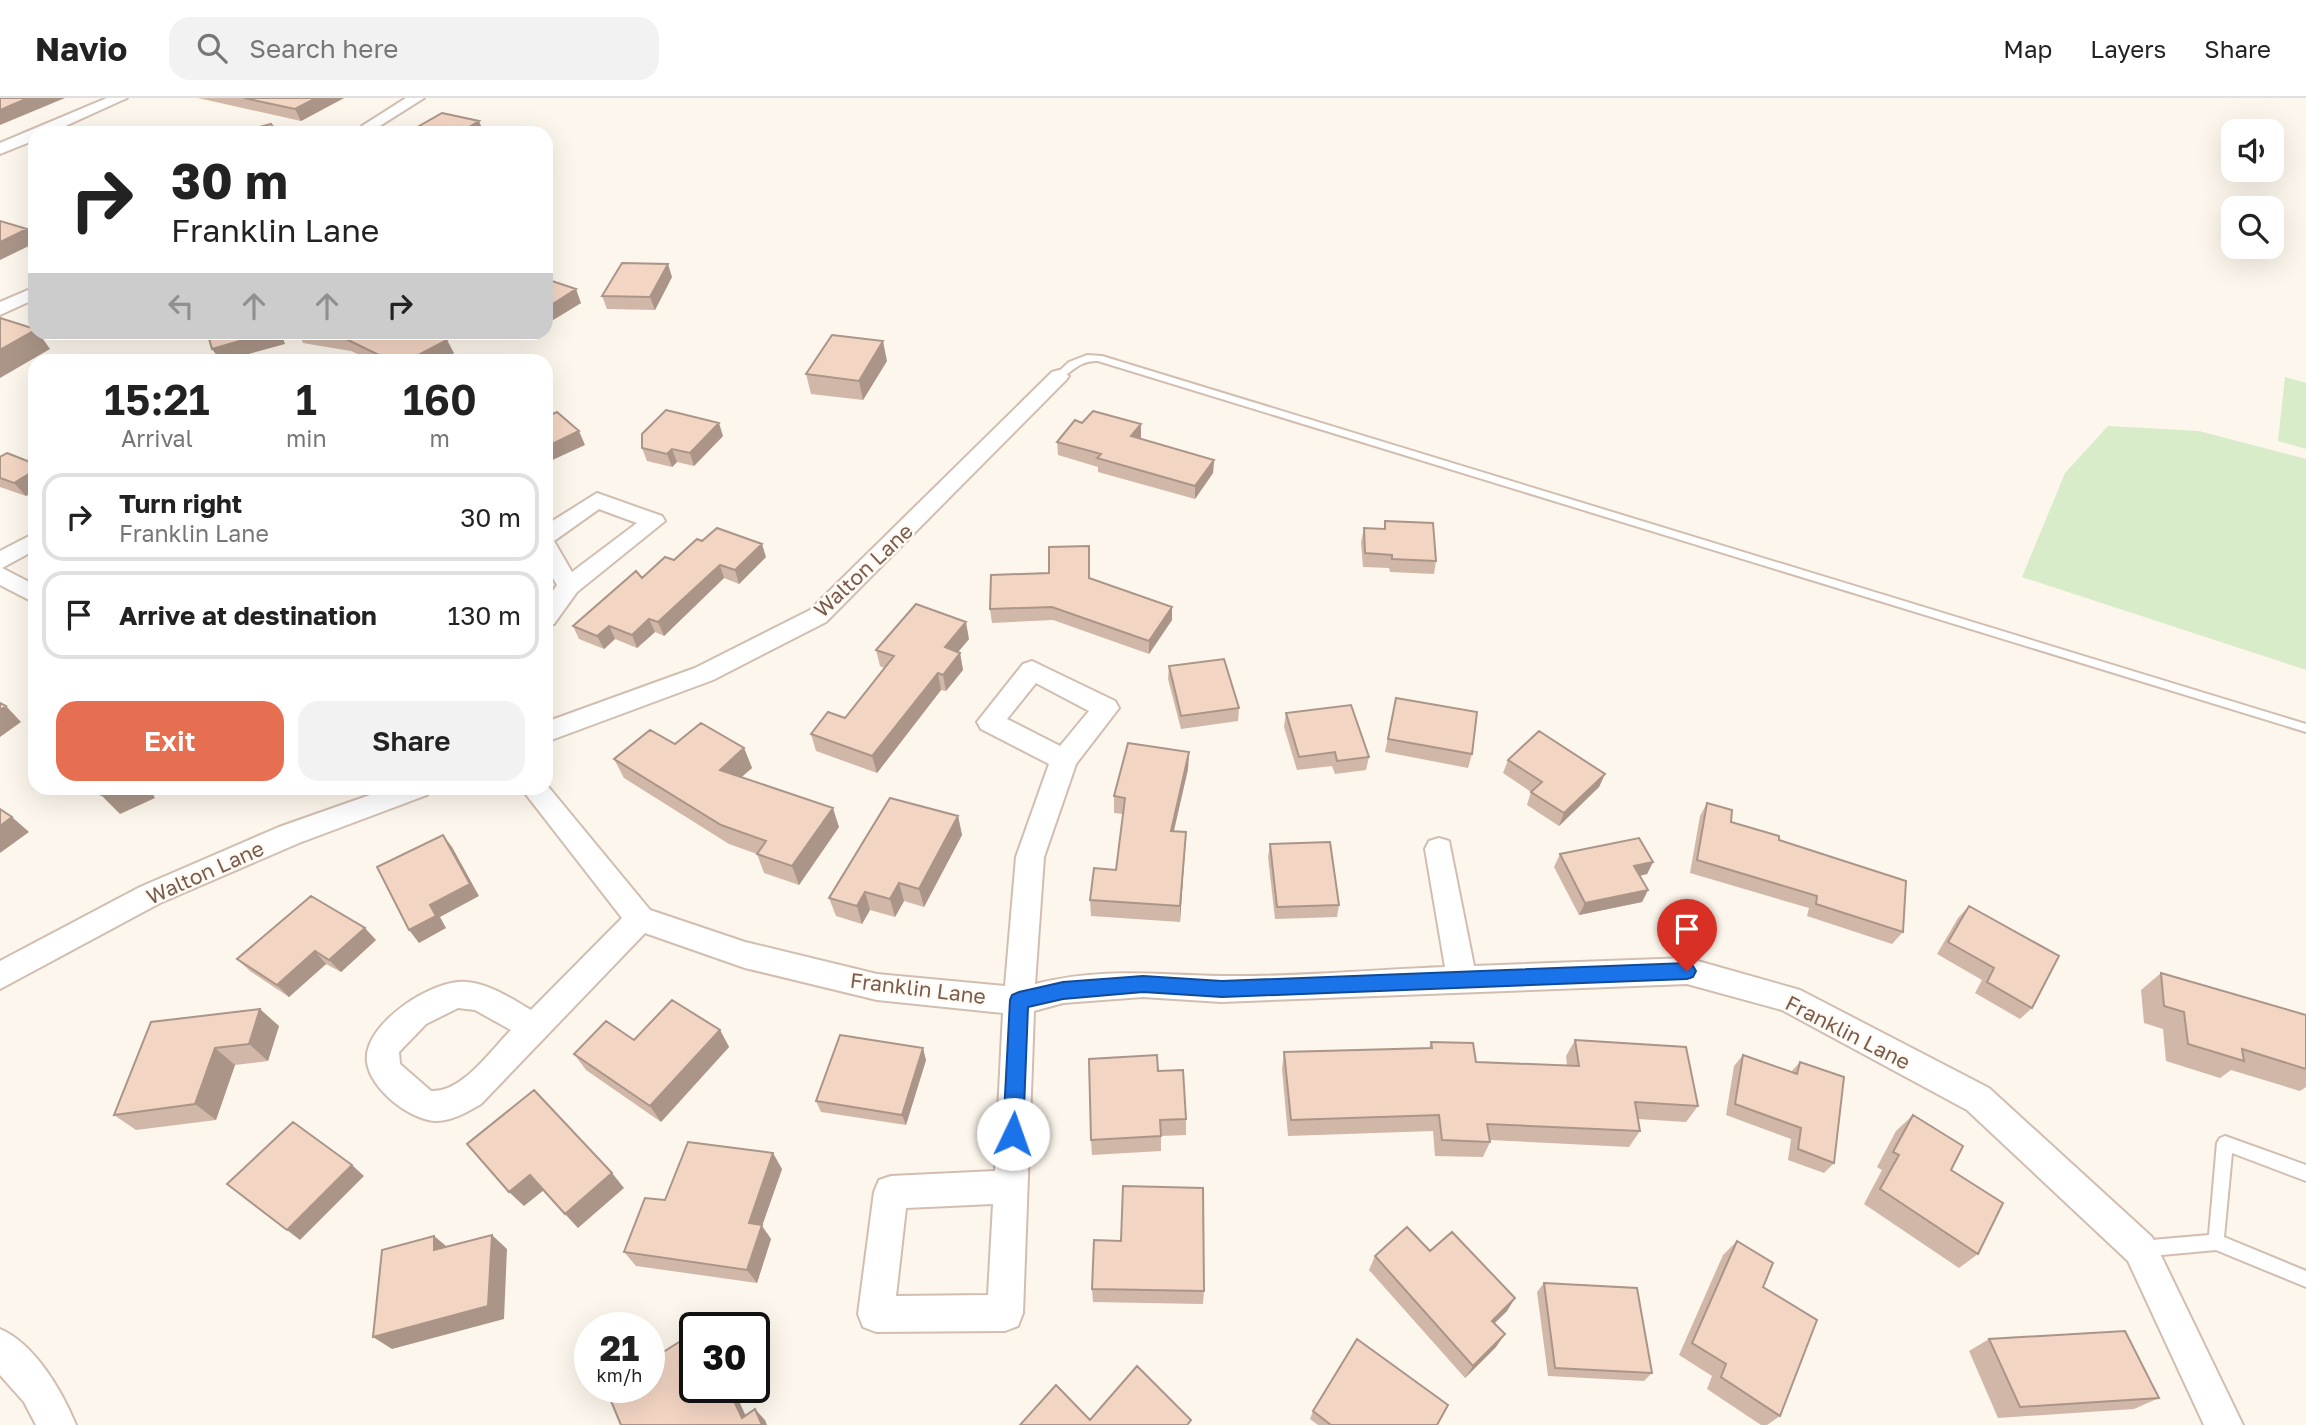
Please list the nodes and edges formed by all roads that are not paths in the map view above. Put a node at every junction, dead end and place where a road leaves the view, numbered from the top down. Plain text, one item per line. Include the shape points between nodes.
1 (120, 98) edge
2 (417, 98) edge
3 (53, 126) edge
4 (370, 126) dead end
5 (28, 137) edge
6 (0, 149) edge
7 (28, 295) edge
8 (0, 309) edge
9 (1059, 376) joint
10 (553, 531) edge
11 (28, 544) edge
12 (553, 558) edge
13 (0, 562) edge
14 (0, 575) edge
15 (569, 586) junction
16 (28, 591) edge
17 (553, 608) edge
18 (553, 729) edge
19 (2306, 729) edge
20 (1064, 760) dead end
21 (399, 795) edge
22 (540, 795) edge
23 (1439, 849) dead end
24 (640, 919) junction
25 (0, 976) edge
26 (1462, 981) junction
27 (1019, 1000) junction
28 (532, 1026) junction
29 (2306, 1173) edge
30 (1011, 1187) junction
31 (2216, 1242) junction
32 (2140, 1250) junction
33 (2306, 1279) edge
34 (0, 1347) edge
35 (57, 1425) edge
36 (2224, 1425) edge

1 - 3 street
2 - 4 street
5 - 6 street
7 - 8 street
9 - 18 street, Walton Lane via 818,616 704,674
9 - 19 lane via 1085,357 1099,358
10 - 15 street via 597,500 654,521
11 - 13 street
12 - 15 street
14 - 16 street
15 - 17 street
20 - 27 street via 1030,857
21 - 25 street, Walton Lane via 289,835 150,895
22 - 24 street
23 - 26 street
24 - 27 street, Franklin Lane via 745,955 877,987
24 - 28 street
26 - 27 street, Franklin Lane via 1222,989 1143,984 1063,990
26 - 32 street, Franklin Lane via 1687,971 1789,999 1978,1099
27 - 30 street
28 - 28 street via 470,1093 440,1108 416,1101 385,1071 382,1059 390,1039 432,1002 451,994 481,1000
29 - 31 lane via 2225,1143
30 - 30 street via 1005,1313 876,1314 891,1192
31 - 32 lane
31 - 33 lane
32 - 36 street, Franklin Lane
34 - 35 street via 37,1389

